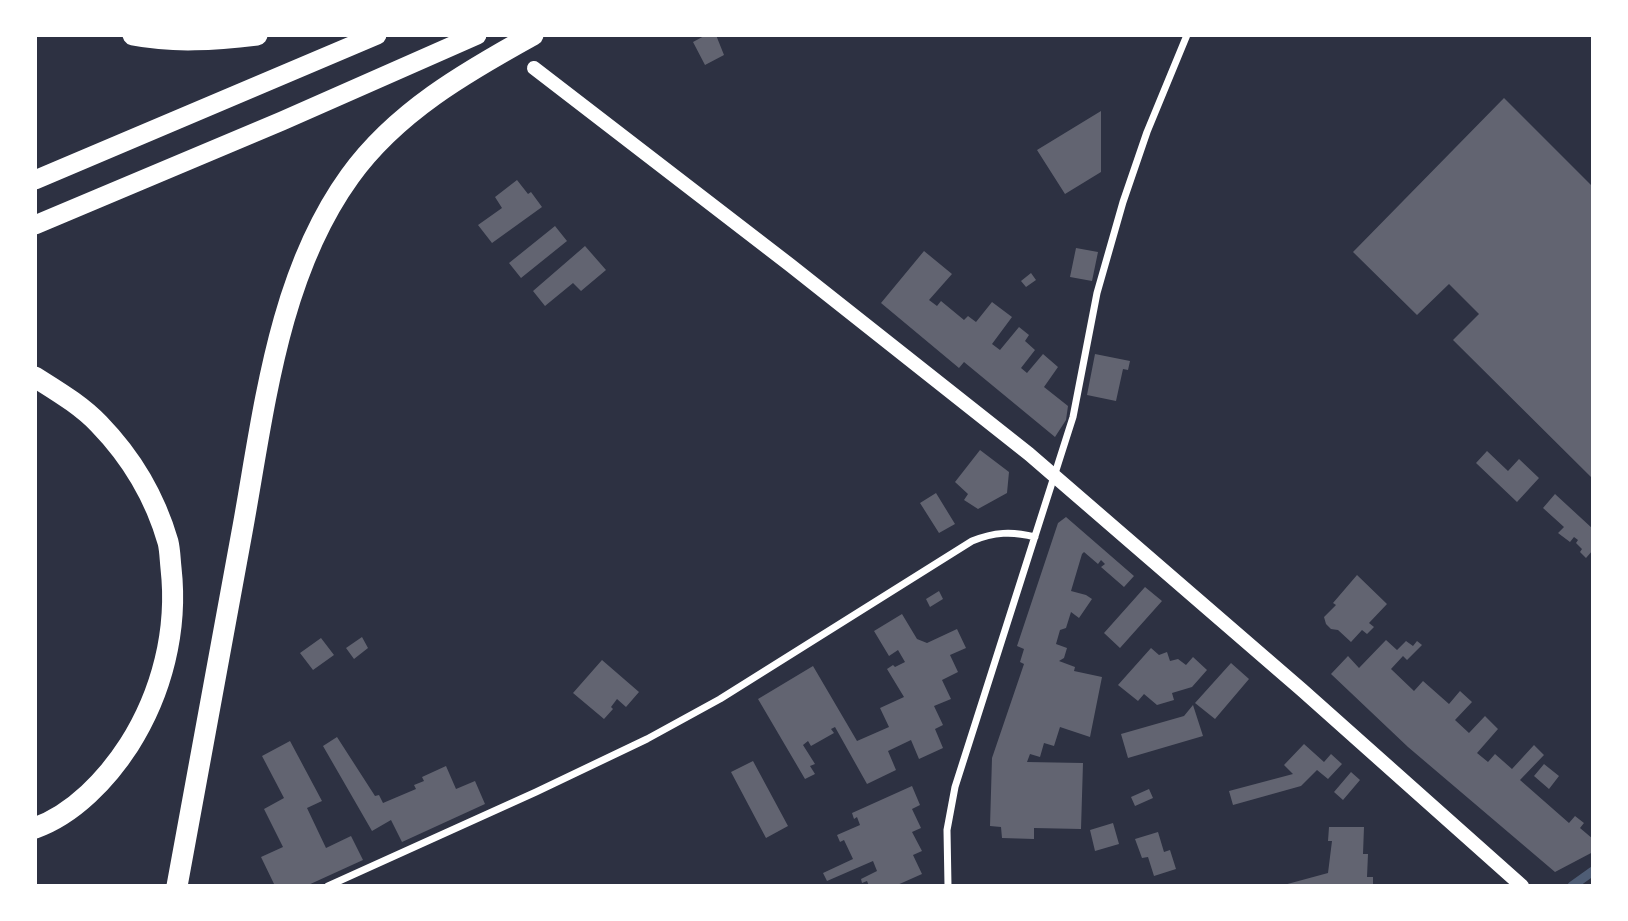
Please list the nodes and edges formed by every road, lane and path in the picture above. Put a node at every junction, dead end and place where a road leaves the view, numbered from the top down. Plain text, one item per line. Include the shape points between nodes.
1 (133, 35) edge
2 (257, 35) edge
3 (377, 35) edge
4 (478, 35) edge
5 (533, 35) edge
6 (1187, 35) edge
7 (534, 68) dead end
8 (35, 180) edge
9 (35, 225) edge
10 (35, 377) edge
11 (1054, 476) junction
12 (1035, 537) junction
13 (35, 828) edge
14 (177, 886) edge
15 (328, 886) edge
16 (948, 886) edge
17 (1522, 886) edge

1 - 2 highway via 216,40
3 - 8 highway
4 - 9 highway
5 - 14 highway via 433,95 400,121 351,174 312,241 295,282 271,375
6 - 11 street via 1117,222 1097,293 1073,417
7 - 11 main road
10 - 13 highway via 98,422 141,477 169,545 173,583 167,654 142,724 102,780 72,807
11 - 12 street
11 - 17 main road
12 - 15 street via 1007,532 972,541 720,699 647,739
12 - 16 street via 952,797 947,830

